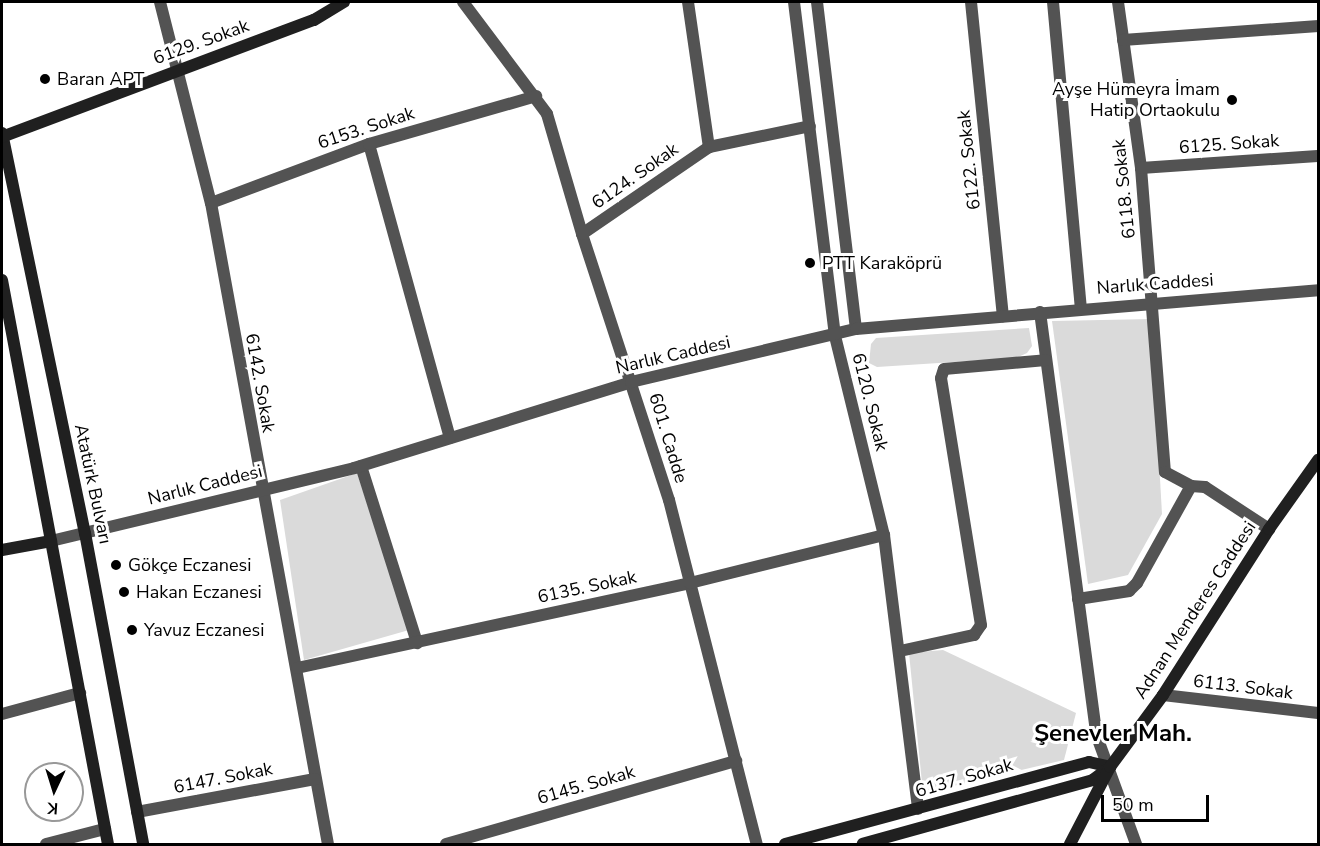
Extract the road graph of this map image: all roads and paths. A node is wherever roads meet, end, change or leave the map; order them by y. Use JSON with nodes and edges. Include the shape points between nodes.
{"nodes":[{"id":1,"x":160,"y":2,"type":"edge"},
{"id":2,"x":344,"y":2,"type":"edge"},
{"id":3,"x":463,"y":2,"type":"edge"},
{"id":4,"x":688,"y":2,"type":"edge"},
{"id":5,"x":794,"y":2,"type":"edge"},
{"id":6,"x":817,"y":2,"type":"edge"},
{"id":7,"x":971,"y":2,"type":"edge"},
{"id":8,"x":1053,"y":2,"type":"edge"},
{"id":9,"x":1118,"y":2,"type":"edge"},
{"id":10,"x":1318,"y":26,"type":"edge"},
{"id":11,"x":1123,"y":40,"type":"junction"},
{"id":12,"x":178,"y":69,"type":"junction"},
{"id":13,"x":537,"y":96,"type":"junction"},
{"id":14,"x":810,"y":126,"type":"junction"},
{"id":15,"x":2,"y":136,"type":"edge"},
{"id":16,"x":369,"y":144,"type":"junction"},
{"id":17,"x":709,"y":147,"type":"junction"},
{"id":18,"x":1318,"y":156,"type":"edge"},
{"id":19,"x":1141,"y":168,"type":"junction"},
{"id":20,"x":211,"y":203,"type":"junction"},
{"id":21,"x":582,"y":234,"type":"junction"},
{"id":22,"x":2,"y":280,"type":"edge"},
{"id":23,"x":1318,"y":290,"type":"edge"},
{"id":24,"x":1153,"y":302,"type":"junction"},
{"id":25,"x":1081,"y":307,"type":"junction"},
{"id":26,"x":1040,"y":312,"type":"junction"},
{"id":27,"x":1003,"y":316,"type":"junction"},
{"id":28,"x":856,"y":329,"type":"junction"},
{"id":29,"x":835,"y":336,"type":"junction"},
{"id":30,"x":1046,"y":360,"type":"junction"},
{"id":31,"x":631,"y":382,"type":"junction"},
{"id":32,"x":450,"y":438,"type":"junction"},
{"id":33,"x":1318,"y":460,"type":"edge"},
{"id":34,"x":361,"y":466,"type":"junction"},
{"id":35,"x":1191,"y":486,"type":"junction"},
{"id":36,"x":261,"y":490,"type":"junction"},
{"id":37,"x":1269,"y":529,"type":"junction"},
{"id":38,"x":85,"y":533,"type":"junction"},
{"id":39,"x":884,"y":535,"type":"junction"},
{"id":40,"x":51,"y":541,"type":"junction"},
{"id":41,"x":2,"y":550,"type":"edge"},
{"id":42,"x":690,"y":584,"type":"junction"},
{"id":43,"x":1078,"y":599,"type":"junction"},
{"id":44,"x":417,"y":643,"type":"junction"},
{"id":45,"x":900,"y":651,"type":"junction"},
{"id":46,"x":297,"y":668,"type":"junction"},
{"id":47,"x":80,"y":693,"type":"junction"},
{"id":48,"x":1163,"y":695,"type":"junction"},
{"id":49,"x":1318,"y":713,"type":"edge"},
{"id":50,"x":2,"y":714,"type":"edge"},
{"id":51,"x":736,"y":761,"type":"junction"},
{"id":52,"x":1110,"y":767,"type":"junction"},
{"id":53,"x":315,"y":779,"type":"junction"},
{"id":54,"x":918,"y":809,"type":"junction"},
{"id":55,"x":137,"y":812,"type":"junction"},
{"id":56,"x":105,"y":829,"type":"junction"},
{"id":57,"x":46,"y":844,"type":"edge"},
{"id":58,"x":108,"y":844,"type":"edge"},
{"id":59,"x":143,"y":844,"type":"edge"},
{"id":60,"x":328,"y":844,"type":"edge"},
{"id":61,"x":446,"y":844,"type":"edge"},
{"id":62,"x":757,"y":844,"type":"edge"},
{"id":63,"x":785,"y":844,"type":"edge"},
{"id":64,"x":864,"y":844,"type":"edge"},
{"id":65,"x":1070,"y":844,"type":"edge"},
{"id":66,"x":1136,"y":844,"type":"edge"}],
"edges":[{"from":1,"to":12,"type":"street","name":"6142. Sokak"},
{"from":2,"to":12,"type":"street","name":"6129. Sokak","via":[[314,20]]},
{"from":3,"to":13,"type":"street","name":"601. Cadde"},
{"from":4,"to":17,"type":"street"},
{"from":5,"to":14,"type":"street","name":"6120. Sokak"},
{"from":6,"to":28,"type":"street"},
{"from":7,"to":27,"type":"street","name":"6122. Sokak"},
{"from":8,"to":25,"type":"street"},
{"from":9,"to":11,"type":"street","name":"6118. Sokak"},
{"from":10,"to":11,"type":"street"},
{"from":11,"to":19,"type":"street","name":"6118. Sokak"},
{"from":12,"to":15,"type":"street","name":"6129. Sokak"},
{"from":12,"to":20,"type":"street","name":"6142. Sokak"},
{"from":13,"to":16,"type":"street","name":"6153. Sokak"},
{"from":13,"to":21,"type":"street","name":"601. Cadde","via":[[547,114]]},
{"from":14,"to":17,"type":"street","name":"6124. Sokak"},
{"from":14,"to":29,"type":"street","name":"6120. Sokak"},
{"from":15,"to":38,"type":"street","name":"Atatürk Bulvarı"},
{"from":16,"to":20,"type":"street","name":"6153. Sokak"},
{"from":16,"to":32,"type":"street"},
{"from":17,"to":21,"type":"street","name":"6124. Sokak"},
{"from":18,"to":19,"type":"street","name":"6125. Sokak"},
{"from":19,"to":24,"type":"street","name":"6118. Sokak"},
{"from":20,"to":36,"type":"street","name":"6142. Sokak"},
{"from":21,"to":31,"type":"street","name":"601. Cadde"},
{"from":22,"to":40,"type":"street"},
{"from":23,"to":24,"type":"street","name":"Narlık Caddesi"},
{"from":24,"to":25,"type":"street","name":"Narlık Caddesi"},
{"from":24,"to":35,"type":"street","name":"6118. Sokak","via":[[1165,471]]},
{"from":25,"to":26,"type":"street","name":"Narlık Caddesi"},
{"from":26,"to":27,"type":"street","name":"Narlık Caddesi"},
{"from":26,"to":30,"type":"street"},
{"from":27,"to":28,"type":"street","name":"Narlık Caddesi"},
{"from":28,"to":29,"type":"street","name":"Narlık Caddesi"},
{"from":29,"to":31,"type":"street","name":"Narlık Caddesi"},
{"from":29,"to":39,"type":"street","name":"6120. Sokak"},
{"from":30,"to":43,"type":"street"},
{"from":30,"to":45,"type":"street","via":[[944,369],[941,378],[981,625],[974,635]]},
{"from":31,"to":32,"type":"street","name":"Narlık Caddesi"},
{"from":31,"to":42,"type":"street","name":"601. Cadde"},
{"from":32,"to":34,"type":"street","name":"Narlık Caddesi"},
{"from":33,"to":37,"type":"street","name":"Adnan Menderes Caddesi"},
{"from":34,"to":36,"type":"street","name":"Narlık Caddesi"},
{"from":34,"to":44,"type":"street"},
{"from":35,"to":37,"type":"street","via":[[1205,487]]},
{"from":35,"to":43,"type":"street","via":[[1137,583],[1129,591]]},
{"from":36,"to":38,"type":"street","name":"Narlık Caddesi"},
{"from":36,"to":46,"type":"street","name":"6142. Sokak"},
{"from":37,"to":48,"type":"street","name":"Adnan Menderes Caddesi"},
{"from":38,"to":40,"type":"street","name":"Narlık Caddesi"},
{"from":38,"to":55,"type":"street","name":"Atatürk Bulvarı"},
{"from":39,"to":42,"type":"street","name":"6135. Sokak"},
{"from":39,"to":45,"type":"street","name":"6120. Sokak"},
{"from":40,"to":41,"type":"street"},
{"from":40,"to":47,"type":"street"},
{"from":42,"to":44,"type":"street","name":"6135. Sokak"},
{"from":42,"to":51,"type":"street","name":"601. Cadde"},
{"from":43,"to":52,"type":"street","via":[[1096,734]]},
{"from":44,"to":46,"type":"street","name":"6135. Sokak"},
{"from":45,"to":54,"type":"street","name":"6120. Sokak"},
{"from":46,"to":53,"type":"street","name":"6142. Sokak"},
{"from":47,"to":50,"type":"street"},
{"from":47,"to":56,"type":"street"},
{"from":48,"to":49,"type":"street","name":"6113. Sokak"},
{"from":48,"to":52,"type":"street","name":"Adnan Menderes Caddesi"},
{"from":51,"to":61,"type":"street","name":"6145. Sokak"},
{"from":51,"to":62,"type":"street","name":"601. Cadde"},
{"from":52,"to":54,"type":"street","name":"6137. Sokak","via":[[1089,762]]},
{"from":52,"to":64,"type":"street","name":"6137. Sokak","via":[[1093,780]]},
{"from":52,"to":65,"type":"street","name":"Adnan Menderes Caddesi"},
{"from":52,"to":66,"type":"street"},
{"from":53,"to":55,"type":"street","name":"6147. Sokak"},
{"from":53,"to":60,"type":"street","name":"6142. Sokak"},
{"from":54,"to":63,"type":"street","name":"6137. Sokak"},
{"from":55,"to":59,"type":"street","name":"Atatürk Bulvarı"},
{"from":56,"to":57,"type":"street"},
{"from":56,"to":58,"type":"street"}]}
